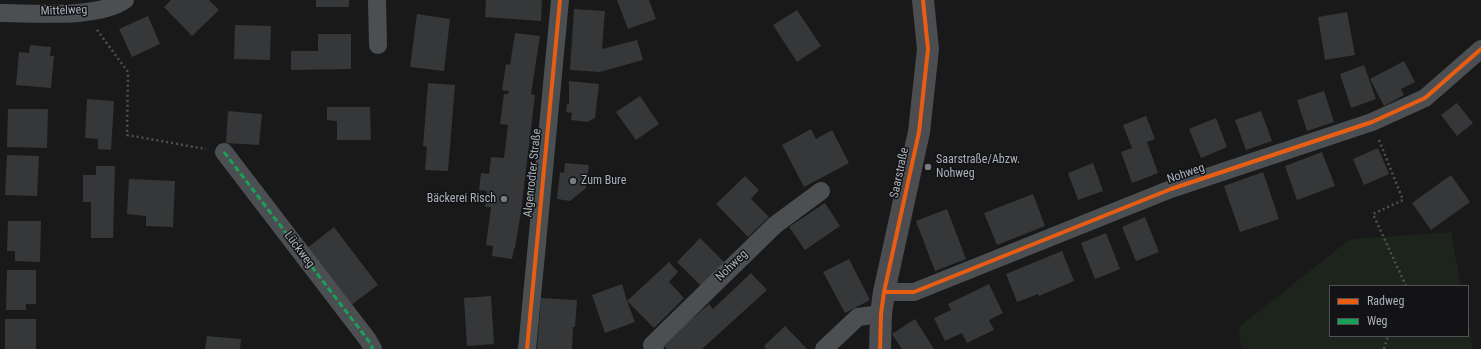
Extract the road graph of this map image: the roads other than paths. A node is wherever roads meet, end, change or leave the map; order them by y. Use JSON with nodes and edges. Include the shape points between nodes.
{"nodes":[{"id":1,"x":125,"y":0,"type":"edge"},
{"id":2,"x":377,"y":0,"type":"edge"},
{"id":3,"x":560,"y":0,"type":"edge"},
{"id":4,"x":923,"y":0,"type":"edge"},
{"id":5,"x":0,"y":13,"type":"edge"},
{"id":6,"x":378,"y":45,"type":"dead end"},
{"id":7,"x":1481,"y":49,"type":"edge"},
{"id":8,"x":224,"y":152,"type":"road end"},
{"id":9,"x":821,"y":191,"type":"dead end"},
{"id":10,"x":884,"y":292,"type":"junction"},
{"id":11,"x":881,"y":314,"type":"junction"},
{"id":12,"x":373,"y":349,"type":"edge"},
{"id":13,"x":527,"y":349,"type":"edge"},
{"id":14,"x":655,"y":349,"type":"edge"},
{"id":15,"x":824,"y":349,"type":"edge"},
{"id":16,"x":880,"y":349,"type":"edge"}],
"edges":[{"from":1,"to":5,"type":"street","name":"Mittelweg","via":[[117,6],[84,12]]},
{"from":2,"to":6,"type":"street"},
{"from":3,"to":13,"type":"street","name":"Algenrodter Straße"},
{"from":4,"to":10,"type":"street","name":"Saarstraße","via":[[928,49],[919,132]]},
{"from":7,"to":10,"type":"street","name":"Nohweg","via":[[1424,98],[1372,122],[1171,189],[914,292]]},
{"from":8,"to":12,"type":"street","name":"Lückweg"},
{"from":9,"to":14,"type":"street","name":"Nohweg","via":[[775,225],[652,345]]},
{"from":10,"to":11,"type":"street","name":"Saarstraße"},
{"from":11,"to":15,"type":"street","via":[[858,316]]},
{"from":11,"to":16,"type":"street","name":"Saarstraße"}]}
